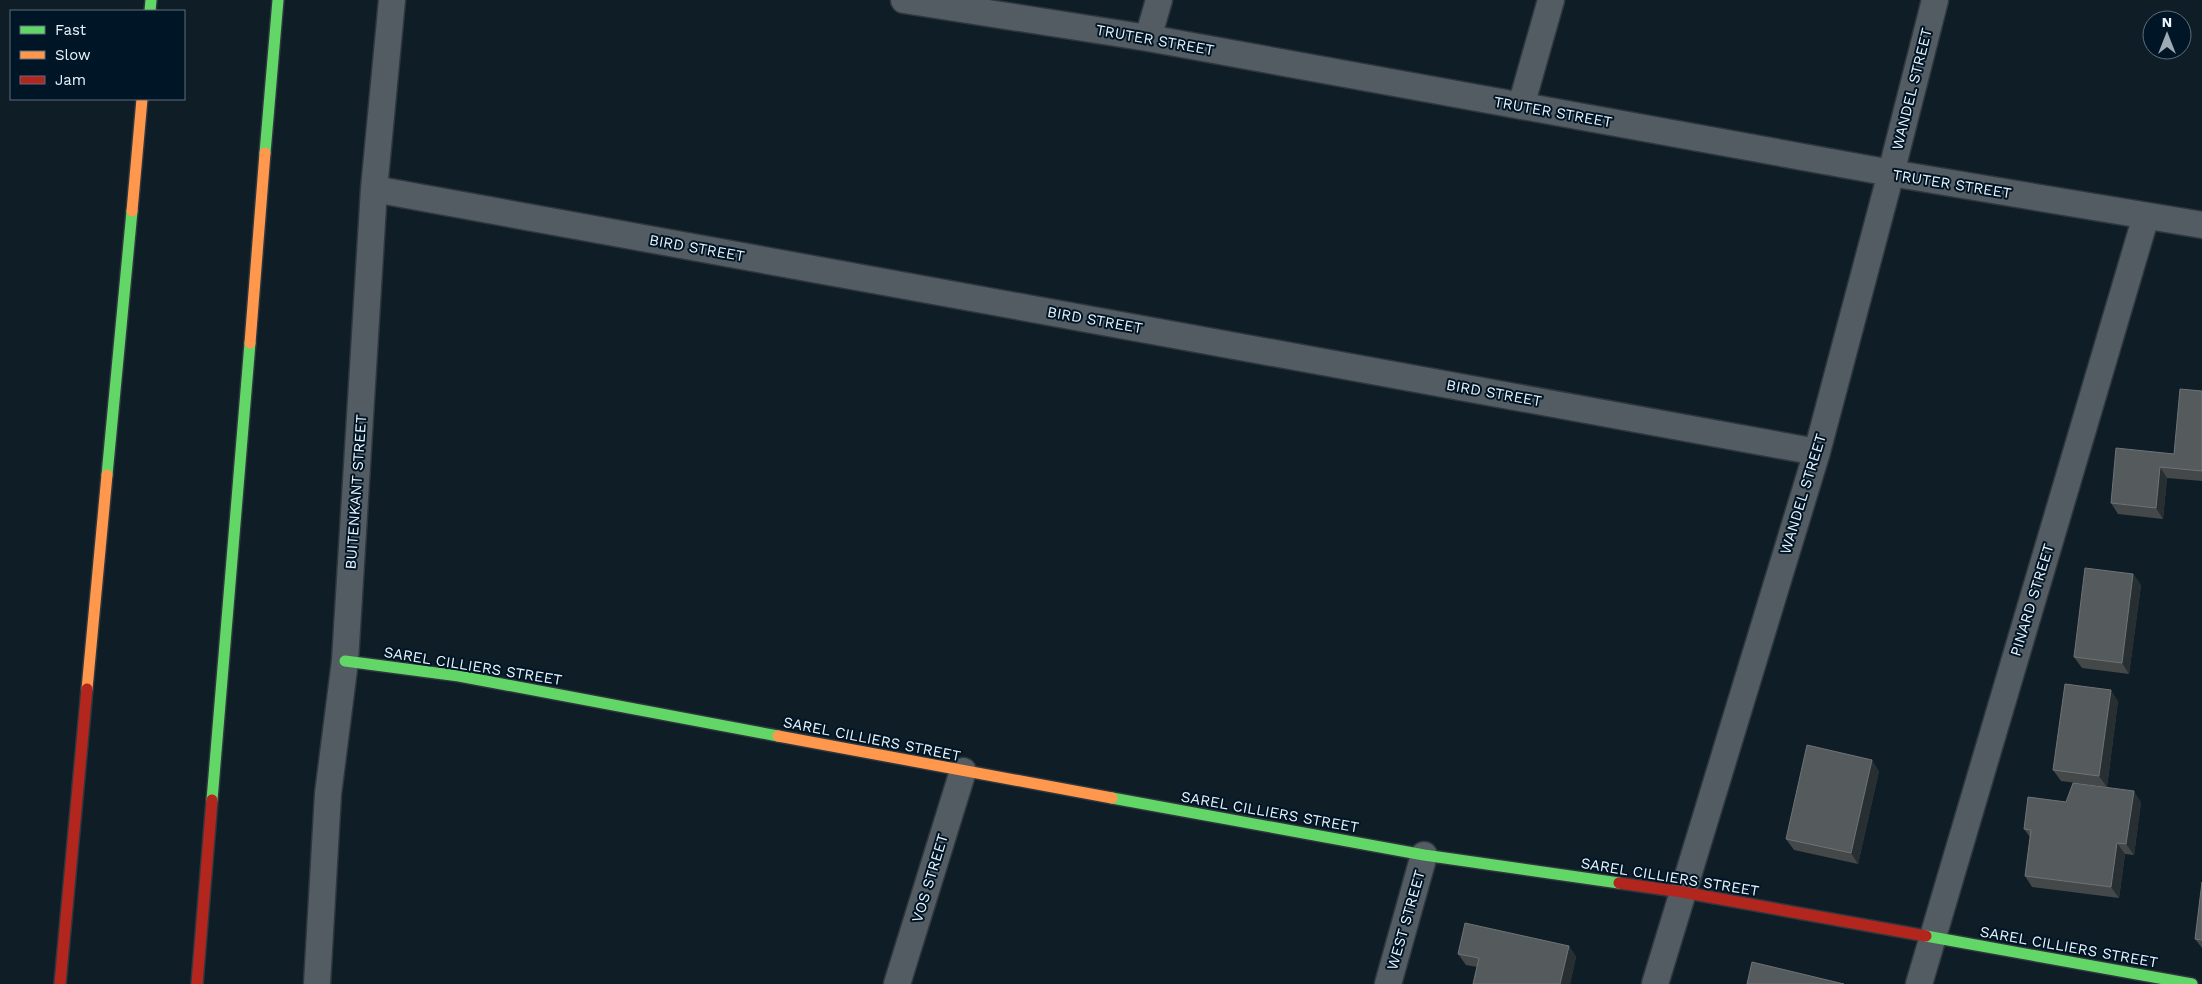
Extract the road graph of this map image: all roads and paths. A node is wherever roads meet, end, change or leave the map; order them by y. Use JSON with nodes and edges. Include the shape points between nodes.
{"nodes":[{"id":1,"x":278,"y":0,"type":"edge"},
{"id":2,"x":392,"y":0,"type":"edge"},
{"id":3,"x":904,"y":0,"type":"edge"},
{"id":4,"x":1159,"y":0,"type":"edge"},
{"id":5,"x":1551,"y":0,"type":"edge"},
{"id":6,"x":1935,"y":0,"type":"edge"},
{"id":7,"x":1148,"y":38,"type":"junction"},
{"id":8,"x":142,"y":100,"type":"edge"},
{"id":9,"x":1521,"y":106,"type":"junction"},
{"id":10,"x":1891,"y":174,"type":"junction"},
{"id":11,"x":374,"y":189,"type":"junction"},
{"id":12,"x":2146,"y":216,"type":"junction"},
{"id":13,"x":2202,"y":226,"type":"edge"},
{"id":14,"x":1816,"y":452,"type":"junction"},
{"id":15,"x":345,"y":661,"type":"junction"},
{"id":16,"x":963,"y":771,"type":"junction"},
{"id":17,"x":1424,"y":855,"type":"junction"},
{"id":18,"x":1682,"y":892,"type":"junction"},
{"id":19,"x":1932,"y":937,"type":"junction"},
{"id":20,"x":60,"y":984,"type":"edge"},
{"id":21,"x":197,"y":984,"type":"edge"},
{"id":22,"x":317,"y":984,"type":"edge"},
{"id":23,"x":898,"y":984,"type":"edge"},
{"id":24,"x":1388,"y":984,"type":"edge"},
{"id":25,"x":1655,"y":984,"type":"edge"},
{"id":26,"x":1919,"y":984,"type":"edge"},
{"id":27,"x":2192,"y":984,"type":"edge"}],
"edges":[{"from":1,"to":21,"type":"main road"},
{"from":2,"to":11,"type":"street","name":"BUITENKANT STREET"},
{"from":3,"to":7,"type":"street","name":"TRUTER STREET"},
{"from":4,"to":7,"type":"street"},
{"from":5,"to":9,"type":"street"},
{"from":6,"to":10,"type":"street","name":"WANDEL STREET"},
{"from":7,"to":9,"type":"street","name":"TRUTER STREET"},
{"from":8,"to":20,"type":"main road"},
{"from":9,"to":10,"type":"street","name":"TRUTER STREET"},
{"from":10,"to":12,"type":"street","name":"TRUTER STREET"},
{"from":10,"to":14,"type":"street","name":"WANDEL STREET"},
{"from":11,"to":14,"type":"street","name":"BIRD STREET"},
{"from":11,"to":15,"type":"street","name":"BUITENKANT STREET"},
{"from":12,"to":13,"type":"street","name":"TRUTER STREET"},
{"from":12,"to":19,"type":"street","name":"PINARD STREET"},
{"from":14,"to":18,"type":"street","name":"WANDEL STREET"},
{"from":15,"to":16,"type":"main road","name":"SAREL CILLIERS STREET","via":[[459,676]]},
{"from":15,"to":22,"type":"street","name":"BUITENKANT STREET","via":[[328,794]]},
{"from":16,"to":17,"type":"main road","name":"SAREL CILLIERS STREET"},
{"from":16,"to":23,"type":"street","name":"VOS STREET"},
{"from":17,"to":18,"type":"main road","name":"SAREL CILLIERS STREET"},
{"from":17,"to":24,"type":"street","name":"WEST STREET"},
{"from":18,"to":19,"type":"main road","name":"SAREL CILLIERS STREET"},
{"from":18,"to":25,"type":"street","name":"WANDEL STREET"},
{"from":19,"to":26,"type":"street","name":"PINARD STREET"},
{"from":19,"to":27,"type":"main road","name":"SAREL CILLIERS STREET"}]}
